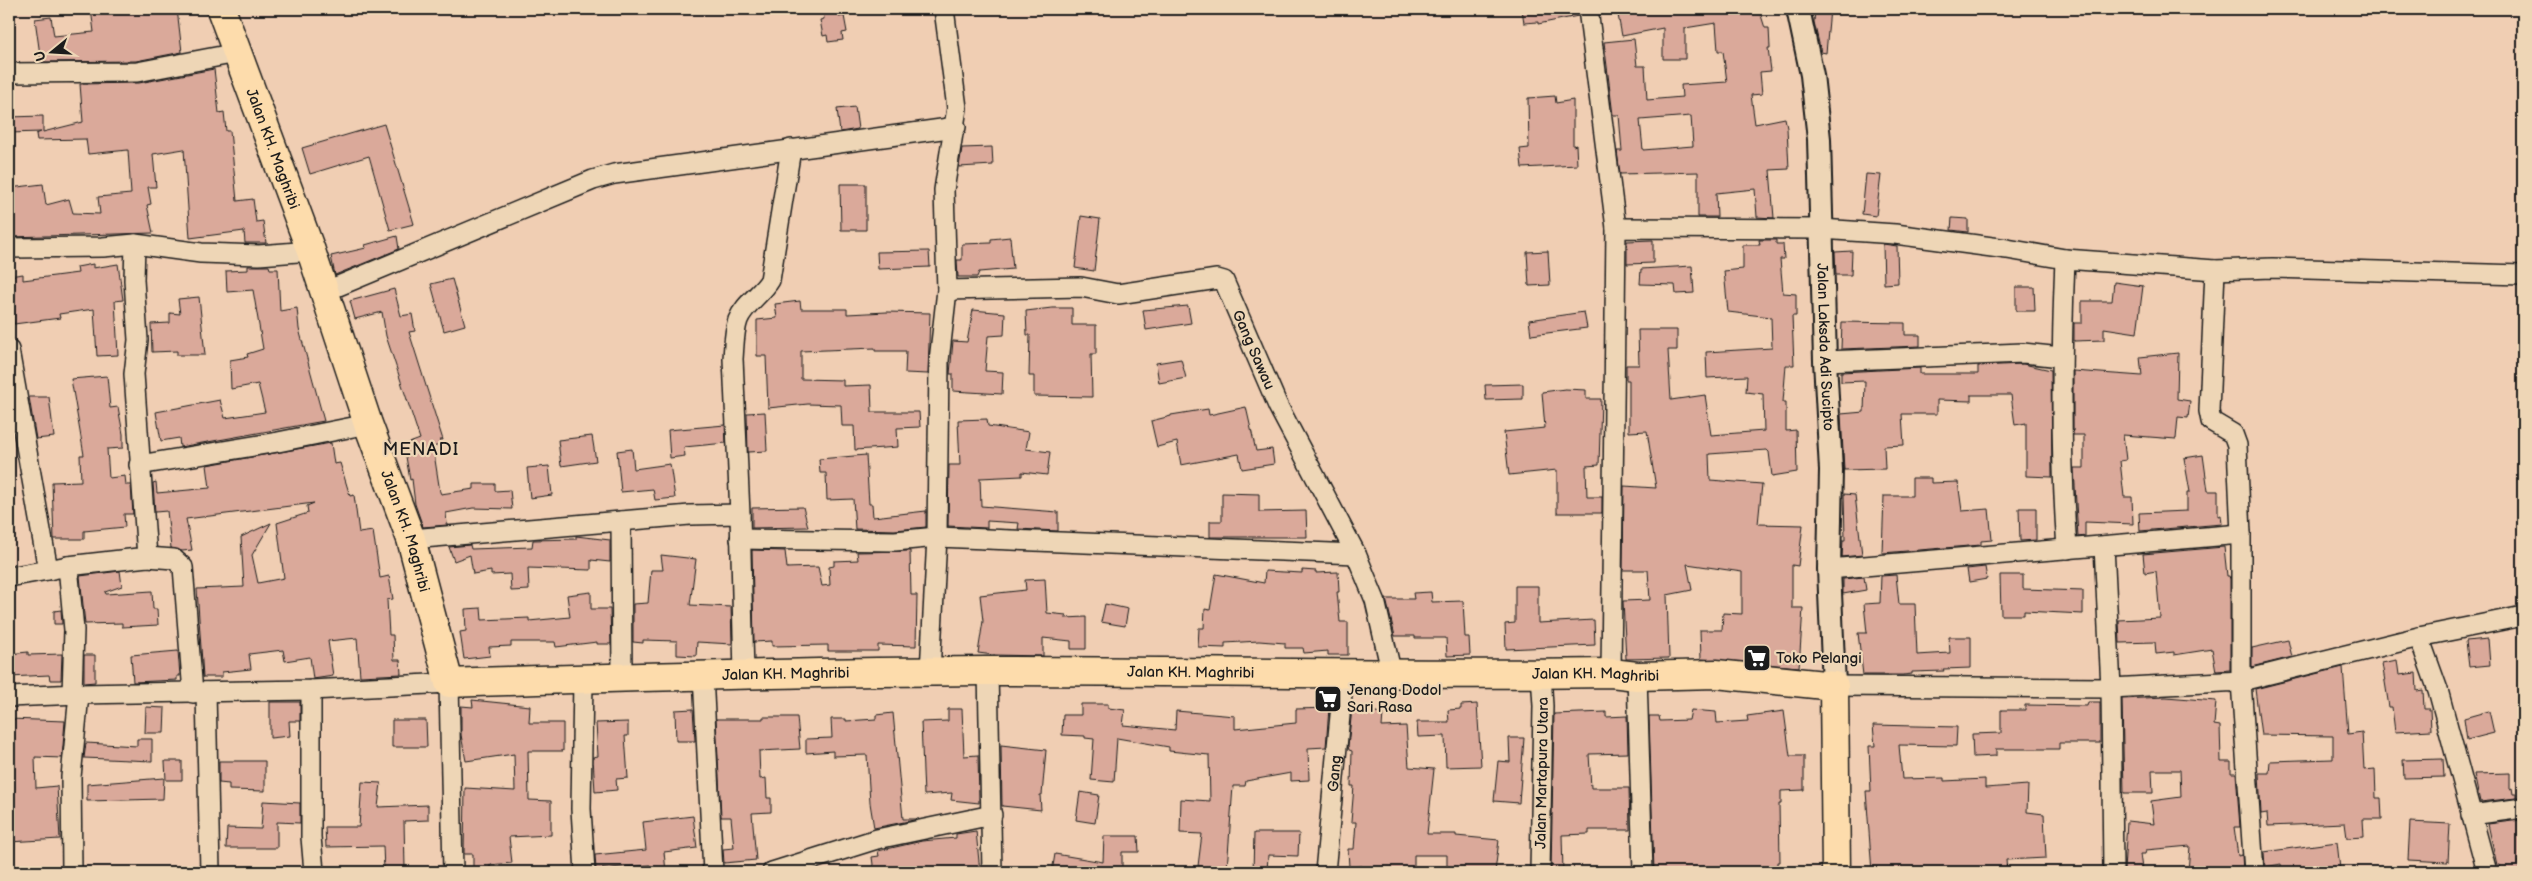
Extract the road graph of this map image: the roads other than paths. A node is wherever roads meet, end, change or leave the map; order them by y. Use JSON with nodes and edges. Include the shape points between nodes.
{"nodes":[{"id":1,"x":221,"y":9,"type":"edge"},
{"id":2,"x":944,"y":9,"type":"edge"},
{"id":3,"x":1588,"y":9,"type":"edge"},
{"id":4,"x":1798,"y":9,"type":"edge"},
{"id":5,"x":237,"y":53,"type":"junction"},
{"id":6,"x":9,"y":73,"type":"edge"},
{"id":7,"x":956,"y":127,"type":"junction"},
{"id":8,"x":791,"y":149,"type":"junction"},
{"id":9,"x":1616,"y":228,"type":"junction"},
{"id":10,"x":1821,"y":229,"type":"junction"},
{"id":11,"x":135,"y":244,"type":"junction"},
{"id":12,"x":9,"y":248,"type":"edge"},
{"id":13,"x":311,"y":251,"type":"junction"},
{"id":14,"x":2065,"y":259,"type":"junction"},
{"id":15,"x":2215,"y":270,"type":"junction"},
{"id":16,"x":2523,"y":275,"type":"edge"},
{"id":17,"x":947,"y":290,"type":"junction"},
{"id":18,"x":324,"y":292,"type":"junction"},
{"id":19,"x":9,"y":350,"type":"edge"},
{"id":20,"x":2061,"y":357,"type":"junction"},
{"id":21,"x":1825,"y":361,"type":"junction"},
{"id":22,"x":368,"y":424,"type":"junction"},
{"id":23,"x":139,"y":465,"type":"junction"},
{"id":24,"x":740,"y":514,"type":"junction"},
{"id":25,"x":621,"y":521,"type":"junction"},
{"id":26,"x":2241,"y":534,"type":"junction"},
{"id":27,"x":937,"y":537,"type":"junction"},
{"id":28,"x":411,"y":539,"type":"junction"},
{"id":29,"x":740,"y":539,"type":"junction"},
{"id":30,"x":2104,"y":546,"type":"junction"},
{"id":31,"x":2067,"y":549,"type":"junction"},
{"id":32,"x":1356,"y":554,"type":"junction"},
{"id":33,"x":147,"y":557,"type":"junction"},
{"id":34,"x":68,"y":566,"type":"junction"},
{"id":35,"x":1829,"y":569,"type":"junction"},
{"id":36,"x":48,"y":570,"type":"junction"},
{"id":37,"x":9,"y":577,"type":"edge"},
{"id":38,"x":2523,"y":616,"type":"edge"},
{"id":39,"x":2419,"y":637,"type":"junction"},
{"id":40,"x":988,"y":671,"type":"junction"},
{"id":41,"x":930,"y":672,"type":"junction"},
{"id":42,"x":1611,"y":673,"type":"junction"},
{"id":43,"x":1344,"y":674,"type":"junction"},
{"id":44,"x":1541,"y":674,"type":"junction"},
{"id":45,"x":703,"y":675,"type":"junction"},
{"id":46,"x":744,"y":675,"type":"junction"},
{"id":47,"x":1392,"y":675,"type":"junction"},
{"id":48,"x":1637,"y":676,"type":"junction"},
{"id":49,"x":622,"y":678,"type":"junction"},
{"id":50,"x":583,"y":679,"type":"junction"},
{"id":51,"x":2241,"y":681,"type":"junction"},
{"id":52,"x":449,"y":683,"type":"junction"},
{"id":53,"x":1834,"y":686,"type":"junction"},
{"id":54,"x":2111,"y":688,"type":"junction"},
{"id":55,"x":310,"y":690,"type":"junction"},
{"id":56,"x":200,"y":692,"type":"junction"},
{"id":57,"x":75,"y":694,"type":"junction"},
{"id":58,"x":9,"y":697,"type":"edge"},
{"id":59,"x":2523,"y":808,"type":"edge"},
{"id":60,"x":992,"y":815,"type":"junction"},
{"id":61,"x":2472,"y":815,"type":"junction"},
{"id":62,"x":72,"y":872,"type":"edge"},
{"id":63,"x":210,"y":872,"type":"edge"},
{"id":64,"x":314,"y":872,"type":"edge"},
{"id":65,"x":453,"y":872,"type":"edge"},
{"id":66,"x":585,"y":872,"type":"edge"},
{"id":67,"x":713,"y":872,"type":"edge"},
{"id":68,"x":773,"y":872,"type":"edge"},
{"id":69,"x":992,"y":872,"type":"edge"},
{"id":70,"x":1325,"y":872,"type":"edge"},
{"id":71,"x":1540,"y":872,"type":"edge"},
{"id":72,"x":1643,"y":872,"type":"edge"},
{"id":73,"x":1836,"y":872,"type":"edge"},
{"id":74,"x":2112,"y":872,"type":"edge"},
{"id":75,"x":2254,"y":872,"type":"edge"},
{"id":76,"x":2487,"y":872,"type":"edge"}],
"edges":[{"from":1,"to":5,"type":"highway","name":"Jalan KH. Maghribi"},
{"from":2,"to":7,"type":"street","via":[[957,108]]},
{"from":3,"to":9,"type":"street"},
{"from":4,"to":10,"type":"street","name":"Jalan Laksda Adi Sucipto","via":[[1812,75],[1818,130]]},
{"from":5,"to":6,"type":"street","via":[[137,72]]},
{"from":5,"to":13,"type":"highway","name":"Jalan KH. Maghribi"},
{"from":7,"to":8,"type":"street"},
{"from":7,"to":17,"type":"street","via":[[944,190]]},
{"from":8,"to":18,"type":"street","via":[[614,174],[593,180]]},
{"from":8,"to":24,"type":"street","via":[[770,280],[738,320],[734,340],[732,359]]},
{"from":9,"to":10,"type":"street"},
{"from":9,"to":42,"type":"street"},
{"from":10,"to":14,"type":"street","via":[[1895,234]]},
{"from":10,"to":21,"type":"street","name":"Jalan Laksda Adi Sucipto"},
{"from":11,"to":12,"type":"street"},
{"from":11,"to":13,"type":"street","via":[[200,253],[260,255]]},
{"from":11,"to":23,"type":"street","via":[[138,340],[134,374]]},
{"from":13,"to":18,"type":"highway","name":"Jalan KH. Maghribi"},
{"from":14,"to":15,"type":"street"},
{"from":14,"to":20,"type":"street"},
{"from":15,"to":16,"type":"street","via":[[2272,268]]},
{"from":15,"to":26,"type":"street","via":[[2209,411],[2211,421],[2233,434],[2237,445]]},
{"from":17,"to":27,"type":"street","via":[[939,361]]},
{"from":17,"to":32,"type":"street","name":"Gang Sawau","via":[[1081,287],[1118,294],[1222,280],[1278,406]]},
{"from":18,"to":22,"type":"highway","name":"Jalan KH. Maghribi"},
{"from":19,"to":36,"type":"street"},
{"from":20,"to":21,"type":"street","via":[[2023,353]]},
{"from":20,"to":31,"type":"street","via":[[2061,472]]},
{"from":21,"to":35,"type":"street","name":"Jalan Laksda Adi Sucipto","via":[[1831,470]]},
{"from":22,"to":23,"type":"street"},
{"from":22,"to":28,"type":"highway","name":"Jalan KH. Maghribi"},
{"from":23,"to":33,"type":"street"},
{"from":24,"to":25,"type":"street"},
{"from":24,"to":29,"type":"street"},
{"from":25,"to":28,"type":"street"},
{"from":25,"to":49,"type":"street"},
{"from":26,"to":30,"type":"street"},
{"from":26,"to":51,"type":"street"},
{"from":27,"to":29,"type":"street","via":[[895,541]]},
{"from":27,"to":32,"type":"street"},
{"from":27,"to":41,"type":"street"},
{"from":28,"to":52,"type":"highway","name":"Jalan KH. Maghribi"},
{"from":29,"to":46,"type":"street"},
{"from":30,"to":31,"type":"street"},
{"from":30,"to":54,"type":"street"},
{"from":31,"to":35,"type":"street"},
{"from":32,"to":47,"type":"street","name":"Gang Sawau","via":[[1375,600]]},
{"from":33,"to":34,"type":"street"},
{"from":33,"to":56,"type":"street","via":[[174,559],[183,567]]},
{"from":34,"to":36,"type":"street"},
{"from":34,"to":57,"type":"street"},
{"from":35,"to":53,"type":"street","name":"Jalan Laksda Adi Sucipto"},
{"from":36,"to":37,"type":"street"},
{"from":38,"to":39,"type":"street"},
{"from":39,"to":51,"type":"street"},
{"from":39,"to":61,"type":"street","via":[[2438,690]]},
{"from":40,"to":41,"type":"highway","name":"Jalan KH. Maghribi"},
{"from":40,"to":43,"type":"highway","name":"Jalan KH. Maghribi"},
{"from":40,"to":60,"type":"street"},
{"from":41,"to":46,"type":"highway","name":"Jalan KH. Maghribi"},
{"from":42,"to":44,"type":"highway","name":"Jalan KH. Maghribi"},
{"from":42,"to":48,"type":"highway","name":"Jalan KH. Maghribi"},
{"from":43,"to":47,"type":"highway","name":"Jalan KH. Maghribi"},
{"from":43,"to":70,"type":"street","name":"Gang"},
{"from":44,"to":47,"type":"highway","name":"Jalan KH. Maghribi"},
{"from":44,"to":71,"type":"street","name":"Jalan Martapura Utara"},
{"from":45,"to":46,"type":"highway","name":"Jalan KH. Maghribi"},
{"from":45,"to":49,"type":"highway","name":"Jalan KH. Maghribi"},
{"from":45,"to":67,"type":"street"},
{"from":48,"to":53,"type":"highway","name":"Jalan KH. Maghribi","via":[[1716,674]]},
{"from":48,"to":72,"type":"street"},
{"from":49,"to":50,"type":"highway","name":"Jalan KH. Maghribi"},
{"from":50,"to":52,"type":"highway","name":"Jalan KH. Maghribi"},
{"from":50,"to":66,"type":"street"},
{"from":51,"to":54,"type":"street"},
{"from":51,"to":75,"type":"street"},
{"from":52,"to":55,"type":"street"},
{"from":52,"to":65,"type":"street"},
{"from":53,"to":54,"type":"street"},
{"from":53,"to":73,"type":"highway"},
{"from":54,"to":74,"type":"street"},
{"from":55,"to":56,"type":"street"},
{"from":55,"to":64,"type":"street"},
{"from":56,"to":57,"type":"street"},
{"from":56,"to":63,"type":"street"},
{"from":57,"to":58,"type":"street"},
{"from":57,"to":62,"type":"street","via":[[71,777]]},
{"from":59,"to":61,"type":"street"},
{"from":60,"to":68,"type":"street","via":[[877,839]]},
{"from":60,"to":69,"type":"street"},
{"from":61,"to":76,"type":"street"}]}
